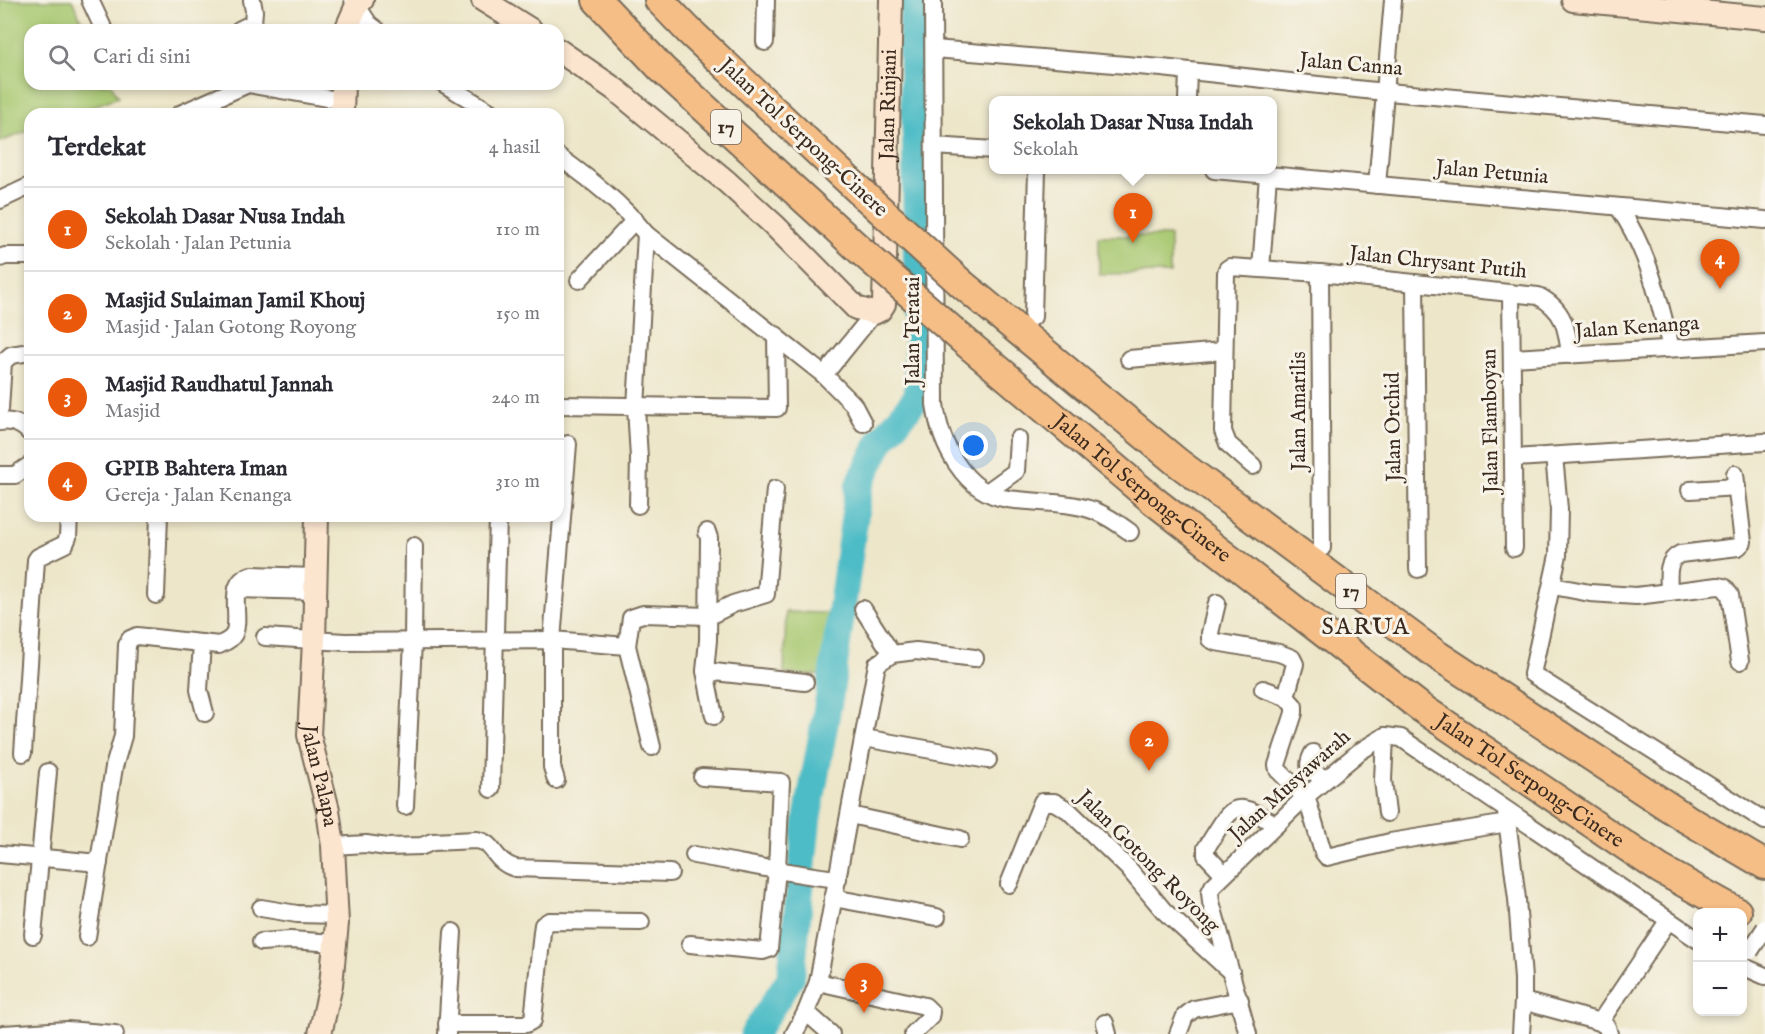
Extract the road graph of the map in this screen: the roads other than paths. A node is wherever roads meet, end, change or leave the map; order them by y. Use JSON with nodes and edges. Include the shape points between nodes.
{"nodes":[{"id":1,"x":90,"y":0,"type":"edge"},
{"id":2,"x":252,"y":0,"type":"edge"},
{"id":3,"x":483,"y":0,"type":"edge"},
{"id":4,"x":597,"y":0,"type":"edge"},
{"id":5,"x":659,"y":0,"type":"edge"},
{"id":6,"x":766,"y":0,"type":"edge"},
{"id":7,"x":891,"y":0,"type":"edge"},
{"id":8,"x":933,"y":0,"type":"edge"},
{"id":9,"x":1393,"y":0,"type":"edge"},
{"id":10,"x":1573,"y":0,"type":"edge"},
{"id":11,"x":357,"y":1,"type":"edge"},
{"id":12,"x":1732,"y":8,"type":"edge"},
{"id":13,"x":1765,"y":18,"type":"edge"},
{"id":14,"x":101,"y":24,"type":"edge"},
{"id":15,"x":251,"y":24,"type":"edge"},
{"id":16,"x":348,"y":24,"type":"edge"},
{"id":17,"x":369,"y":24,"type":"edge"},
{"id":18,"x":521,"y":24,"type":"edge"},
{"id":19,"x":765,"y":42,"type":"dead end"},
{"id":20,"x":933,"y":49,"type":"junction"},
{"id":21,"x":564,"y":54,"type":"edge"},
{"id":22,"x":1188,"y":71,"type":"junction"},
{"id":23,"x":240,"y":90,"type":"edge"},
{"id":24,"x":290,"y":90,"type":"edge"},
{"id":25,"x":451,"y":90,"type":"edge"},
{"id":26,"x":1385,"y":91,"type":"junction"},
{"id":27,"x":1187,"y":96,"type":"edge"},
{"id":28,"x":343,"y":100,"type":"edge"},
{"id":29,"x":218,"y":106,"type":"edge"},
{"id":30,"x":483,"y":108,"type":"edge"},
{"id":31,"x":1765,"y":125,"type":"edge"},
{"id":32,"x":934,"y":146,"type":"junction"},
{"id":33,"x":989,"y":150,"type":"edge"},
{"id":34,"x":564,"y":160,"type":"edge"},
{"id":35,"x":1037,"y":174,"type":"edge"},
{"id":36,"x":1257,"y":174,"type":"edge"},
{"id":37,"x":1268,"y":175,"type":"junction"},
{"id":38,"x":1377,"y":185,"type":"junction"},
{"id":39,"x":24,"y":189,"type":"edge"},
{"id":40,"x":0,"y":200,"type":"edge"},
{"id":41,"x":1619,"y":208,"type":"junction"},
{"id":42,"x":634,"y":220,"type":"junction"},
{"id":43,"x":1765,"y":220,"type":"edge"},
{"id":44,"x":646,"y":234,"type":"junction"},
{"id":45,"x":24,"y":256,"type":"edge"},
{"id":46,"x":0,"y":258,"type":"edge"},
{"id":47,"x":1261,"y":269,"type":"junction"},
{"id":48,"x":1320,"y":273,"type":"junction"},
{"id":49,"x":579,"y":279,"type":"dead end"},
{"id":50,"x":1415,"y":283,"type":"junction"},
{"id":51,"x":1511,"y":294,"type":"junction"},
{"id":52,"x":874,"y":313,"type":"junction"},
{"id":53,"x":1033,"y":317,"type":"dead end"},
{"id":54,"x":776,"y":335,"type":"junction"},
{"id":55,"x":1765,"y":343,"type":"edge"},
{"id":56,"x":1671,"y":348,"type":"junction"},
{"id":57,"x":1223,"y":351,"type":"junction"},
{"id":58,"x":24,"y":353,"type":"edge"},
{"id":59,"x":1570,"y":355,"type":"junction"},
{"id":60,"x":1513,"y":358,"type":"junction"},
{"id":61,"x":1129,"y":359,"type":"dead end"},
{"id":62,"x":824,"y":375,"type":"junction"},
{"id":63,"x":564,"y":405,"type":"edge"},
{"id":64,"x":636,"y":407,"type":"junction"},
{"id":65,"x":0,"y":409,"type":"edge"},
{"id":66,"x":0,"y":422,"type":"edge"},
{"id":67,"x":863,"y":423,"type":"dead end"},
{"id":68,"x":24,"y":428,"type":"edge"},
{"id":69,"x":1018,"y":439,"type":"dead end"},
{"id":70,"x":1765,"y":442,"type":"edge"},
{"id":71,"x":568,"y":444,"type":"dead end"},
{"id":72,"x":1554,"y":456,"type":"junction"},
{"id":73,"x":1515,"y":458,"type":"junction"},
{"id":74,"x":1253,"y":466,"type":"dead end"},
{"id":75,"x":24,"y":469,"type":"edge"},
{"id":76,"x":0,"y":475,"type":"edge"},
{"id":77,"x":775,"y":489,"type":"dead end"},
{"id":78,"x":1690,"y":490,"type":"dead end"},
{"id":79,"x":987,"y":492,"type":"junction"},
{"id":80,"x":564,"y":493,"type":"edge"},
{"id":81,"x":638,"y":505,"type":"dead end"},
{"id":82,"x":69,"y":522,"type":"edge"},
{"id":83,"x":159,"y":522,"type":"edge"},
{"id":84,"x":317,"y":522,"type":"edge"},
{"id":85,"x":498,"y":522,"type":"edge"},
{"id":86,"x":562,"y":522,"type":"edge"},
{"id":87,"x":707,"y":532,"type":"dead end"},
{"id":88,"x":1130,"y":532,"type":"dead end"},
{"id":89,"x":414,"y":546,"type":"dead end"},
{"id":90,"x":1322,"y":548,"type":"dead end"},
{"id":91,"x":1514,"y":548,"type":"dead end"},
{"id":92,"x":1418,"y":569,"type":"dead end"},
{"id":93,"x":315,"y":584,"type":"junction"},
{"id":94,"x":1553,"y":586,"type":"junction"},
{"id":95,"x":1670,"y":592,"type":"junction"},
{"id":96,"x":156,"y":595,"type":"dead end"},
{"id":97,"x":1217,"y":603,"type":"dead end"},
{"id":98,"x":863,"y":609,"type":"dead end"},
{"id":99,"x":709,"y":616,"type":"junction"},
{"id":100,"x":265,"y":637,"type":"dead end"},
{"id":101,"x":552,"y":640,"type":"junction"},
{"id":102,"x":314,"y":641,"type":"junction"},
{"id":103,"x":414,"y":641,"type":"junction"},
{"id":104,"x":496,"y":641,"type":"junction"},
{"id":105,"x":202,"y":644,"type":"junction"},
{"id":106,"x":627,"y":646,"type":"junction"},
{"id":107,"x":892,"y":654,"type":"junction"},
{"id":108,"x":975,"y":658,"type":"dead end"},
{"id":109,"x":1740,"y":661,"type":"dead end"},
{"id":110,"x":705,"y":671,"type":"junction"},
{"id":111,"x":805,"y":682,"type":"dead end"},
{"id":112,"x":1263,"y":689,"type":"dead end"},
{"id":113,"x":1286,"y":697,"type":"junction"},
{"id":114,"x":205,"y":713,"type":"dead end"},
{"id":115,"x":714,"y":716,"type":"dead end"},
{"id":116,"x":1384,"y":736,"type":"junction"},
{"id":117,"x":864,"y":738,"type":"junction"},
{"id":118,"x":652,"y":747,"type":"dead end"},
{"id":119,"x":23,"y":753,"type":"dead end"},
{"id":120,"x":1313,"y":753,"type":"dead end"},
{"id":121,"x":988,"y":760,"type":"dead end"},
{"id":122,"x":48,"y":772,"type":"dead end"},
{"id":123,"x":702,"y":777,"type":"dead end"},
{"id":124,"x":1326,"y":779,"type":"junction"},
{"id":125,"x":556,"y":780,"type":"dead end"},
{"id":126,"x":491,"y":789,"type":"dead end"},
{"id":127,"x":1305,"y":796,"type":"junction"},
{"id":128,"x":405,"y":806,"type":"dead end"},
{"id":129,"x":1388,"y":813,"type":"dead end"},
{"id":130,"x":850,"y":815,"type":"junction"},
{"id":131,"x":1507,"y":817,"type":"junction"},
{"id":132,"x":1765,"y":821,"type":"edge"},
{"id":133,"x":1276,"y":825,"type":"junction"},
{"id":134,"x":960,"y":839,"type":"dead end"},
{"id":135,"x":333,"y":846,"type":"junction"},
{"id":136,"x":0,"y":854,"type":"edge"},
{"id":137,"x":694,"y":855,"type":"dead end"},
{"id":138,"x":39,"y":857,"type":"junction"},
{"id":139,"x":99,"y":863,"type":"junction"},
{"id":140,"x":1765,"y":865,"type":"edge"},
{"id":141,"x":785,"y":872,"type":"junction"},
{"id":142,"x":670,"y":873,"type":"dead end"},
{"id":143,"x":1224,"y":874,"type":"junction"},
{"id":144,"x":838,"y":879,"type":"junction"},
{"id":145,"x":1009,"y":884,"type":"dead end"},
{"id":146,"x":833,"y":898,"type":"junction"},
{"id":147,"x":261,"y":908,"type":"dead end"},
{"id":148,"x":1730,"y":908,"type":"edge"},
{"id":149,"x":337,"y":915,"type":"junction"},
{"id":150,"x":937,"y":918,"type":"dead end"},
{"id":151,"x":1668,"y":921,"type":"junction"},
{"id":152,"x":641,"y":922,"type":"dead end"},
{"id":153,"x":1747,"y":928,"type":"edge"},
{"id":154,"x":453,"y":932,"type":"dead end"},
{"id":155,"x":33,"y":935,"type":"dead end"},
{"id":156,"x":1693,"y":937,"type":"edge"},
{"id":157,"x":87,"y":938,"type":"dead end"},
{"id":158,"x":261,"y":942,"type":"dead end"},
{"id":159,"x":335,"y":943,"type":"junction"},
{"id":160,"x":690,"y":944,"type":"dead end"},
{"id":161,"x":1753,"y":947,"type":"edge"},
{"id":162,"x":1232,"y":973,"type":"junction"},
{"id":163,"x":1765,"y":976,"type":"edge"},
{"id":164,"x":818,"y":982,"type":"junction"},
{"id":165,"x":1240,"y":1000,"type":"junction"},
{"id":166,"x":1522,"y":1001,"type":"junction"},
{"id":167,"x":806,"y":1012,"type":"junction"},
{"id":168,"x":1605,"y":1028,"type":"edge"},
{"id":169,"x":447,"y":1029,"type":"edge"},
{"id":170,"x":3,"y":1034,"type":"edge"},
{"id":171,"x":115,"y":1034,"type":"edge"},
{"id":172,"x":320,"y":1034,"type":"edge"},
{"id":173,"x":794,"y":1034,"type":"edge"},
{"id":174,"x":831,"y":1034,"type":"edge"},
{"id":175,"x":913,"y":1034,"type":"edge"},
{"id":176,"x":1178,"y":1034,"type":"edge"},
{"id":177,"x":1248,"y":1034,"type":"edge"},
{"id":178,"x":1521,"y":1034,"type":"edge"}],
"edges":[{"from":1,"to":14,"type":"street"},
{"from":2,"to":15,"type":"street"},
{"from":3,"to":18,"type":"street"},
{"from":4,"to":148,"type":"highway","name":"Jalan Tol Serpong–Cinere","number":"17","bridge":true,"via":[[662,69],[860,250],[1154,501],[1420,706],[1660,869]]},
{"from":5,"to":140,"type":"highway","name":"Jalan Tol Serpong–Cinere","number":"17","bridge":true,"via":[[962,284],[1177,462],[1437,655],[1687,819]]},
{"from":6,"to":19,"type":"street"},
{"from":7,"to":52,"type":"street","name":"Jalan Rinjani","via":[[884,304]]},
{"from":8,"to":20,"type":"street","name":"Jalan Teratai"},
{"from":9,"to":26,"type":"street"},
{"from":10,"to":12,"type":"street"},
{"from":11,"to":16,"type":"street"},
{"from":11,"to":17,"type":"street"},
{"from":12,"to":13,"type":"street"},
{"from":20,"to":22,"type":"street","name":"Jalan Canna"},
{"from":20,"to":32,"type":"street","name":"Jalan Teratai"},
{"from":21,"to":52,"type":"street","via":[[616,90],[727,182],[856,308]]},
{"from":22,"to":26,"type":"street","name":"Jalan Canna"},
{"from":22,"to":27,"type":"street"},
{"from":23,"to":29,"type":"street"},
{"from":24,"to":28,"type":"street"},
{"from":25,"to":30,"type":"street"},
{"from":26,"to":31,"type":"street","name":"Jalan Canna"},
{"from":26,"to":38,"type":"street"},
{"from":32,"to":33,"type":"street"},
{"from":32,"to":79,"type":"street","name":"Jalan Teratai","via":[[937,417],[956,463]]},
{"from":34,"to":42,"type":"street"},
{"from":35,"to":53,"type":"street"},
{"from":36,"to":37,"type":"street","name":"Jalan Petunia"},
{"from":37,"to":38,"type":"street","name":"Jalan Petunia"},
{"from":37,"to":47,"type":"street"},
{"from":38,"to":41,"type":"street","name":"Jalan Petunia"},
{"from":39,"to":40,"type":"street"},
{"from":41,"to":43,"type":"street","name":"Jalan Petunia"},
{"from":41,"to":56,"type":"street","via":[[1646,255]]},
{"from":42,"to":44,"type":"street"},
{"from":42,"to":49,"type":"street"},
{"from":44,"to":54,"type":"street"},
{"from":44,"to":64,"type":"street"},
{"from":45,"to":46,"type":"street"},
{"from":47,"to":48,"type":"street","name":"Jalan Chrysant Putih"},
{"from":47,"to":57,"type":"street","name":"Jalan Chrysant Putih","via":[[1227,269]]},
{"from":48,"to":50,"type":"street","name":"Jalan Chrysant Putih"},
{"from":48,"to":90,"type":"street","name":"Jalan Amarilis"},
{"from":50,"to":51,"type":"street","name":"Jalan Chrysant Putih"},
{"from":50,"to":92,"type":"street","name":"Jalan Orchid"},
{"from":51,"to":59,"type":"street","name":"Jalan Chrysant Putih","via":[[1538,296],[1559,310],[1568,333]]},
{"from":51,"to":60,"type":"street","name":"Jalan Flamboyan"},
{"from":52,"to":62,"type":"street"},
{"from":54,"to":62,"type":"street"},
{"from":54,"to":64,"type":"street","via":[[777,408]]},
{"from":55,"to":56,"type":"street","name":"Jalan Kenanga"},
{"from":56,"to":59,"type":"street","name":"Jalan Kenanga"},
{"from":57,"to":61,"type":"street"},
{"from":57,"to":74,"type":"street","via":[[1225,438]]},
{"from":58,"to":65,"type":"street","via":[[11,355],[3,362]]},
{"from":59,"to":60,"type":"street","name":"Jalan Kenanga"},
{"from":60,"to":73,"type":"street","name":"Jalan Flamboyan"},
{"from":62,"to":67,"type":"street","via":[[853,404]]},
{"from":63,"to":64,"type":"street"},
{"from":64,"to":81,"type":"street"},
{"from":66,"to":68,"type":"street","via":[[14,422]]},
{"from":69,"to":79,"type":"street","via":[[1016,471]]},
{"from":70,"to":72,"type":"street"},
{"from":71,"to":80,"type":"street"},
{"from":72,"to":73,"type":"street"},
{"from":72,"to":94,"type":"street","via":[[1559,530]]},
{"from":73,"to":91,"type":"street","name":"Jalan Flamboyan"},
{"from":75,"to":76,"type":"street","via":[[15,475]]},
{"from":77,"to":99,"type":"street","via":[[767,593],[721,608]]},
{"from":78,"to":95,"type":"street","via":[[1736,480],[1743,542],[1738,547],[1674,556],[1669,567]]},
{"from":79,"to":88,"type":"street","name":"Jalan Teratai","via":[[1006,499],[1083,507]]},
{"from":82,"to":119,"type":"street","via":[[65,544],[36,560]]},
{"from":83,"to":96,"type":"street"},
{"from":84,"to":93,"type":"street","name":"Jalan Palapa"},
{"from":85,"to":104,"type":"street"},
{"from":86,"to":101,"type":"street"},
{"from":87,"to":99,"type":"street"},
{"from":89,"to":103,"type":"street"},
{"from":93,"to":102,"type":"street","name":"Jalan Palapa"},
{"from":93,"to":105,"type":"street","via":[[237,589],[234,634],[219,645]]},
{"from":94,"to":95,"type":"street","via":[[1636,596]]},
{"from":94,"to":132,"type":"street","via":[[1532,674]]},
{"from":95,"to":109,"type":"street","via":[[1718,586],[1727,589]]},
{"from":97,"to":113,"type":"street","via":[[1210,639],[1292,657],[1295,664]]},
{"from":98,"to":107,"type":"street"},
{"from":99,"to":106,"type":"street","via":[[635,615],[631,618]]},
{"from":99,"to":110,"type":"street"},
{"from":100,"to":102,"type":"street"},
{"from":101,"to":104,"type":"street"},
{"from":101,"to":106,"type":"street"},
{"from":101,"to":125,"type":"street","via":[[552,767]]},
{"from":102,"to":103,"type":"street"},
{"from":102,"to":135,"type":"street","name":"Jalan Palapa","via":[[309,735],[323,784]]},
{"from":103,"to":104,"type":"street"},
{"from":103,"to":128,"type":"street"},
{"from":104,"to":126,"type":"street"},
{"from":105,"to":114,"type":"street","via":[[199,690]]},
{"from":105,"to":139,"type":"street","via":[[137,636],[127,645],[123,736],[114,767]]},
{"from":106,"to":118,"type":"street"},
{"from":107,"to":108,"type":"street","via":[[916,651]]},
{"from":107,"to":117,"type":"street","via":[[878,664]]},
{"from":110,"to":111,"type":"street"},
{"from":110,"to":115,"type":"street"},
{"from":112,"to":113,"type":"street"},
{"from":113,"to":127,"type":"street","via":[[1294,706],[1294,713],[1277,765]]},
{"from":116,"to":124,"type":"street","name":"Jalan Musyawarah"},
{"from":116,"to":129,"type":"street","via":[[1383,780]]},
{"from":116,"to":131,"type":"street","name":"Jalan Musyawarah","via":[[1401,738]]},
{"from":117,"to":121,"type":"street"},
{"from":117,"to":130,"type":"street"},
{"from":120,"to":124,"type":"street","via":[[1309,768]]},
{"from":122,"to":138,"type":"street"},
{"from":123,"to":141,"type":"street","via":[[782,782]]},
{"from":124,"to":127,"type":"street","name":"Jalan Musyawarah"},
{"from":127,"to":131,"type":"street","via":[[1327,857]]},
{"from":127,"to":133,"type":"street","name":"Jalan Musyawarah"},
{"from":130,"to":134,"type":"street"},
{"from":130,"to":144,"type":"street"},
{"from":131,"to":151,"type":"street","name":"Jalan Musyawarah"},
{"from":131,"to":166,"type":"street","via":[[1521,946]]},
{"from":133,"to":143,"type":"street","name":"Jalan Musyawarah"},
{"from":133,"to":143,"type":"street","via":[[1247,809],[1230,811],[1206,848],[1206,855]]},
{"from":135,"to":142,"type":"street","via":[[483,841],[504,865],[515,868]]},
{"from":135,"to":149,"type":"street","name":"Jalan Palapa"},
{"from":136,"to":138,"type":"street"},
{"from":137,"to":141,"type":"street"},
{"from":138,"to":139,"type":"street"},
{"from":138,"to":155,"type":"street"},
{"from":139,"to":157,"type":"street"},
{"from":141,"to":144,"type":"street"},
{"from":141,"to":160,"type":"street","via":[[769,949]]},
{"from":143,"to":162,"type":"street","name":"Jalan Musyawarah","via":[[1210,892]]},
{"from":144,"to":146,"type":"street"},
{"from":145,"to":162,"type":"street","name":"Jalan Gotong Royong","via":[[1042,802],[1054,802],[1068,810],[1128,868],[1164,911]]},
{"from":146,"to":150,"type":"street"},
{"from":146,"to":164,"type":"street"},
{"from":147,"to":149,"type":"street"},
{"from":149,"to":159,"type":"street","name":"Jalan Palapa"},
{"from":151,"to":156,"type":"street","name":"Jalan Musyawarah"},
{"from":151,"to":168,"type":"street"},
{"from":152,"to":169,"type":"street","via":[[549,921],[543,925],[533,1020],[526,1024]]},
{"from":153,"to":161,"type":"highway"},
{"from":154,"to":169,"type":"street"},
{"from":158,"to":159,"type":"street"},
{"from":159,"to":172,"type":"street","name":"Jalan Palapa"},
{"from":161,"to":163,"type":"street"},
{"from":162,"to":165,"type":"street","name":"Jalan Musyawarah"},
{"from":164,"to":167,"type":"street"},
{"from":164,"to":175,"type":"street","via":[[925,1006],[930,1017]]},
{"from":165,"to":176,"type":"street","via":[[1194,1009],[1185,1016]]},
{"from":165,"to":177,"type":"street","name":"Jalan Musyawarah"},
{"from":166,"to":168,"type":"street"},
{"from":166,"to":178,"type":"street"},
{"from":167,"to":173,"type":"street"},
{"from":167,"to":174,"type":"street"},
{"from":170,"to":171,"type":"street","via":[[67,1030]]}]}
